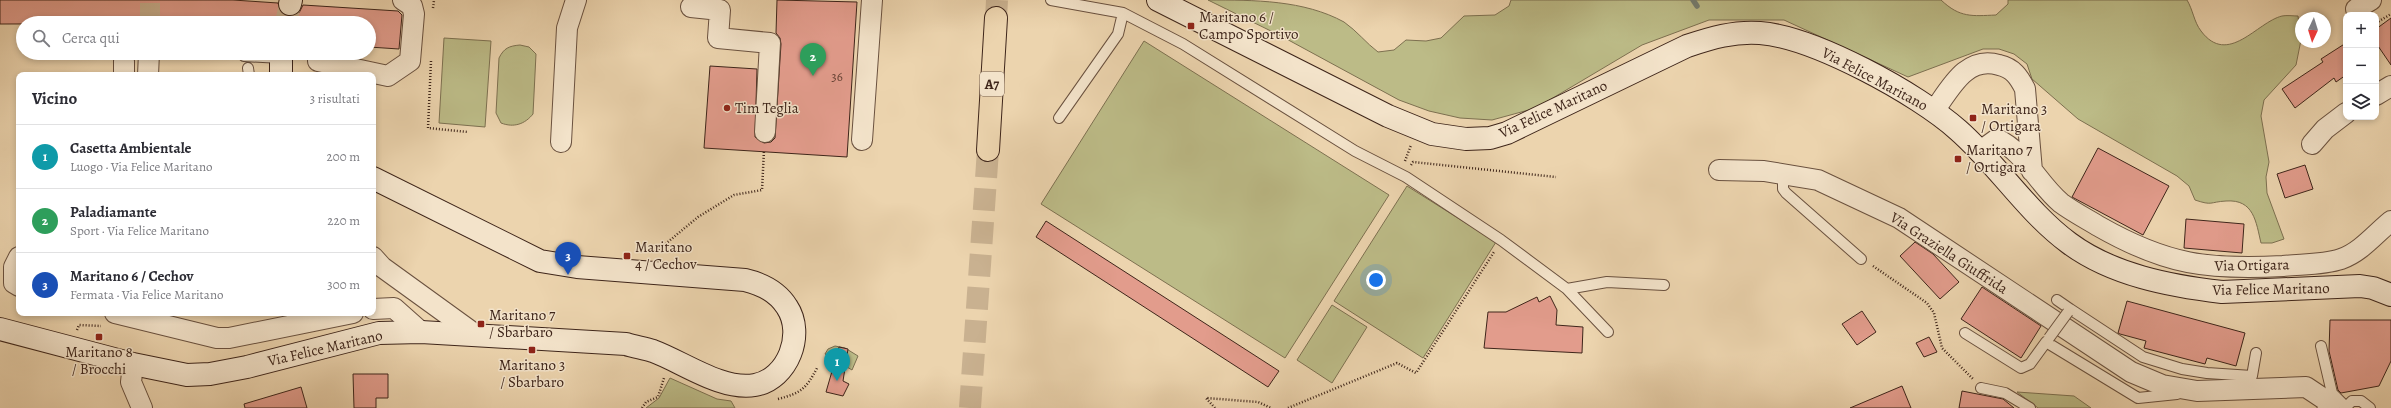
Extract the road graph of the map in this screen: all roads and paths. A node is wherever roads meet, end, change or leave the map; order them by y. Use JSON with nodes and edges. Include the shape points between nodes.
{"nodes":[{"id":1,"x":403,"y":0,"type":"edge"},
{"id":2,"x":434,"y":0,"type":"edge"},
{"id":3,"x":576,"y":0,"type":"edge"},
{"id":4,"x":872,"y":0,"type":"edge"},
{"id":5,"x":1051,"y":0,"type":"edge"},
{"id":6,"x":1158,"y":0,"type":"edge"},
{"id":7,"x":691,"y":7,"type":"dead end"},
{"id":8,"x":1123,"y":13,"type":"junction"},
{"id":9,"x":2391,"y":14,"type":"edge"},
{"id":10,"x":433,"y":15,"type":"dead end"},
{"id":11,"x":996,"y":18,"type":"tunnel mouth"},
{"id":12,"x":2379,"y":21,"type":"edge"},
{"id":13,"x":431,"y":53,"type":"dead end"},
{"id":14,"x":148,"y":60,"type":"edge"},
{"id":15,"x":269,"y":60,"type":"edge"},
{"id":16,"x":318,"y":61,"type":"dead end"},
{"id":17,"x":281,"y":62,"type":"edge"},
{"id":18,"x":148,"y":72,"type":"edge"},
{"id":19,"x":369,"y":72,"type":"edge"},
{"id":20,"x":376,"y":73,"type":"edge"},
{"id":21,"x":2391,"y":86,"type":"edge"},
{"id":22,"x":2379,"y":93,"type":"edge"},
{"id":23,"x":1934,"y":111,"type":"junction"},
{"id":24,"x":2343,"y":115,"type":"edge"},
{"id":25,"x":1058,"y":118,"type":"dead end"},
{"id":26,"x":1418,"y":128,"type":"junction"},
{"id":27,"x":468,"y":132,"type":"dead end"},
{"id":28,"x":765,"y":132,"type":"joint"},
{"id":29,"x":862,"y":140,"type":"dead end"},
{"id":30,"x":561,"y":142,"type":"dead end"},
{"id":31,"x":2312,"y":144,"type":"dead end"},
{"id":32,"x":988,"y":150,"type":"tunnel mouth"},
{"id":33,"x":1979,"y":152,"type":"junction"},
{"id":34,"x":1719,"y":170,"type":"dead end"},
{"id":35,"x":2032,"y":170,"type":"junction"},
{"id":36,"x":1783,"y":174,"type":"junction"},
{"id":37,"x":1403,"y":175,"type":"junction"},
{"id":38,"x":1556,"y":177,"type":"dead end"},
{"id":39,"x":376,"y":179,"type":"edge"},
{"id":40,"x":2391,"y":221,"type":"edge"},
{"id":41,"x":1501,"y":240,"type":"junction"},
{"id":42,"x":1861,"y":259,"type":"joint"},
{"id":43,"x":376,"y":261,"type":"edge"},
{"id":44,"x":16,"y":263,"type":"edge"},
{"id":45,"x":633,"y":271,"type":"junction"},
{"id":46,"x":16,"y":284,"type":"edge"},
{"id":47,"x":1664,"y":285,"type":"dead end"},
{"id":48,"x":1567,"y":289,"type":"junction"},
{"id":49,"x":2391,"y":295,"type":"edge"},
{"id":50,"x":2056,"y":300,"type":"dead end"},
{"id":51,"x":376,"y":309,"type":"edge"},
{"id":52,"x":2069,"y":310,"type":"junction"},
{"id":53,"x":338,"y":316,"type":"edge"},
{"id":54,"x":111,"y":319,"type":"edge"},
{"id":55,"x":0,"y":329,"type":"edge"},
{"id":56,"x":421,"y":332,"type":"junction"},
{"id":57,"x":1608,"y":332,"type":"dead end"},
{"id":58,"x":1965,"y":333,"type":"dead end"},
{"id":59,"x":476,"y":336,"type":"junction"},
{"id":60,"x":2048,"y":340,"type":"junction"},
{"id":61,"x":2321,"y":346,"type":"dead end"},
{"id":62,"x":73,"y":348,"type":"junction"},
{"id":63,"x":657,"y":353,"type":"junction"},
{"id":64,"x":2256,"y":353,"type":"dead end"},
{"id":65,"x":133,"y":364,"type":"junction"},
{"id":66,"x":1981,"y":388,"type":"joint"},
{"id":67,"x":2197,"y":391,"type":"junction"},
{"id":68,"x":2342,"y":407,"type":"edge"},
{"id":69,"x":142,"y":408,"type":"edge"},
{"id":70,"x":642,"y":408,"type":"edge"},
{"id":71,"x":1215,"y":408,"type":"edge"},
{"id":72,"x":1271,"y":408,"type":"edge"},
{"id":73,"x":1288,"y":408,"type":"edge"},
{"id":74,"x":2030,"y":408,"type":"edge"},
{"id":75,"x":2370,"y":408,"type":"edge"}],
"edges":[{"from":1,"to":20,"type":"street","via":[[412,6],[414,14],[410,61],[388,76]]},
{"from":2,"to":10,"type":"path"},
{"from":3,"to":30,"type":"street","via":[[567,28]]},
{"from":4,"to":29,"type":"street"},
{"from":5,"to":8,"type":"lane"},
{"from":6,"to":26,"type":"street","name":"Via Felice Maritano","via":[[1388,116]]},
{"from":7,"to":28,"type":"street","via":[[720,10],[718,38],[770,43]]},
{"from":8,"to":25,"type":"lane","via":[[1118,34]]},
{"from":8,"to":37,"type":"lane","via":[[1183,44],[1355,152]]},
{"from":9,"to":12,"type":"path"},
{"from":11,"to":32,"type":"highway","number":"A7"},
{"from":13,"to":27,"type":"path","via":[[428,128]]},
{"from":14,"to":18,"type":"street"},
{"from":15,"to":17,"type":"lane"},
{"from":16,"to":19,"type":"street"},
{"from":21,"to":22,"type":"street"},
{"from":23,"to":26,"type":"street","name":"Via Felice Maritano","via":[[1842,59],[1807,44],[1783,36],[1737,33],[1717,36],[1687,46],[1502,135],[1490,138],[1448,138]]},
{"from":23,"to":33,"type":"street","name":"Via Felice Maritano","via":[[1959,130]]},
{"from":23,"to":35,"type":"street","via":[[1958,77],[1967,70],[1990,62],[2011,70],[2020,78],[2025,89]]},
{"from":24,"to":31,"type":"street","via":[[2325,129]]},
{"from":26,"to":37,"type":"path"},
{"from":28,"to":45,"type":"path","via":[[762,190],[734,195],[698,217],[657,251],[635,252]]},
{"from":33,"to":35,"type":"street","name":"Via Ortigara","via":[[1997,140],[2013,149]]},
{"from":33,"to":49,"type":"street","name":"Via Felice Maritano","via":[[2046,224],[2070,244],[2129,272],[2178,286],[2222,292],[2360,286],[2378,289]]},
{"from":34,"to":36,"type":"street","name":"Via Graziella Giuffrida"},
{"from":35,"to":40,"type":"street","name":"Via Ortigara","via":[[2061,203],[2133,245],[2162,257],[2223,268],[2263,267],[2340,259],[2354,253]]},
{"from":36,"to":42,"type":"lane","via":[[1786,193]]},
{"from":36,"to":67,"type":"street","name":"Via Graziella Giuffrida","via":[[1818,180],[1899,218],[2131,372],[2162,385]]},
{"from":37,"to":38,"type":"path","via":[[1412,162]]},
{"from":37,"to":41,"type":"lane"},
{"from":39,"to":45,"type":"street","name":"Via Felice Maritano","via":[[540,261],[577,267]]},
{"from":41,"to":48,"type":"lane"},
{"from":41,"to":73,"type":"path","via":[[1416,373],[1397,363]]},
{"from":42,"to":66,"type":"path","via":[[1927,303],[1934,313],[1942,348]]},
{"from":43,"to":59,"type":"street"},
{"from":44,"to":46,"type":"street"},
{"from":45,"to":63,"type":"street","name":"Via Felice Maritano","via":[[758,283],[779,297],[788,307],[792,318],[794,342],[784,366],[776,375],[756,385],[728,384]]},
{"from":47,"to":48,"type":"lane","via":[[1607,282]]},
{"from":48,"to":57,"type":"lane"},
{"from":50,"to":52,"type":"lane"},
{"from":51,"to":56,"type":"street","via":[[394,308]]},
{"from":52,"to":60,"type":"lane","bridge":true},
{"from":52,"to":64,"type":"lane","via":[[2143,357],[2182,369],[2252,376]]},
{"from":53,"to":54,"type":"street","via":[[229,338]]},
{"from":54,"to":62,"type":"path","via":[[79,325]]},
{"from":55,"to":62,"type":"street","name":"Via Felice Maritano"},
{"from":56,"to":59,"type":"street","name":"Via Felice Maritano"},
{"from":56,"to":65,"type":"street","name":"Via Felice Maritano","via":[[379,333],[210,374],[174,374]]},
{"from":58,"to":60,"type":"lane","via":[[2021,368],[2030,364]]},
{"from":59,"to":63,"type":"street","name":"Via Felice Maritano","via":[[626,344]]},
{"from":60,"to":67,"type":"lane","name":"Via Graziella Giuffrida","via":[[2138,398]]},
{"from":61,"to":68,"type":"lane","via":[[2332,393]]},
{"from":62,"to":65,"type":"street","name":"Via Felice Maritano"},
{"from":63,"to":70,"type":"path","via":[[652,369],[664,378],[658,397],[646,402]]},
{"from":65,"to":69,"type":"street","via":[[131,382]]},
{"from":66,"to":74,"type":"lane","via":[[2005,393]]},
{"from":67,"to":68,"type":"street","name":"Via Graziella Giuffrida","via":[[2306,386],[2324,399]]},
{"from":68,"to":75,"type":"lane","via":[[2352,401],[2361,401]]},
{"from":71,"to":72,"type":"path","via":[[1206,398],[1258,402]]}]}
